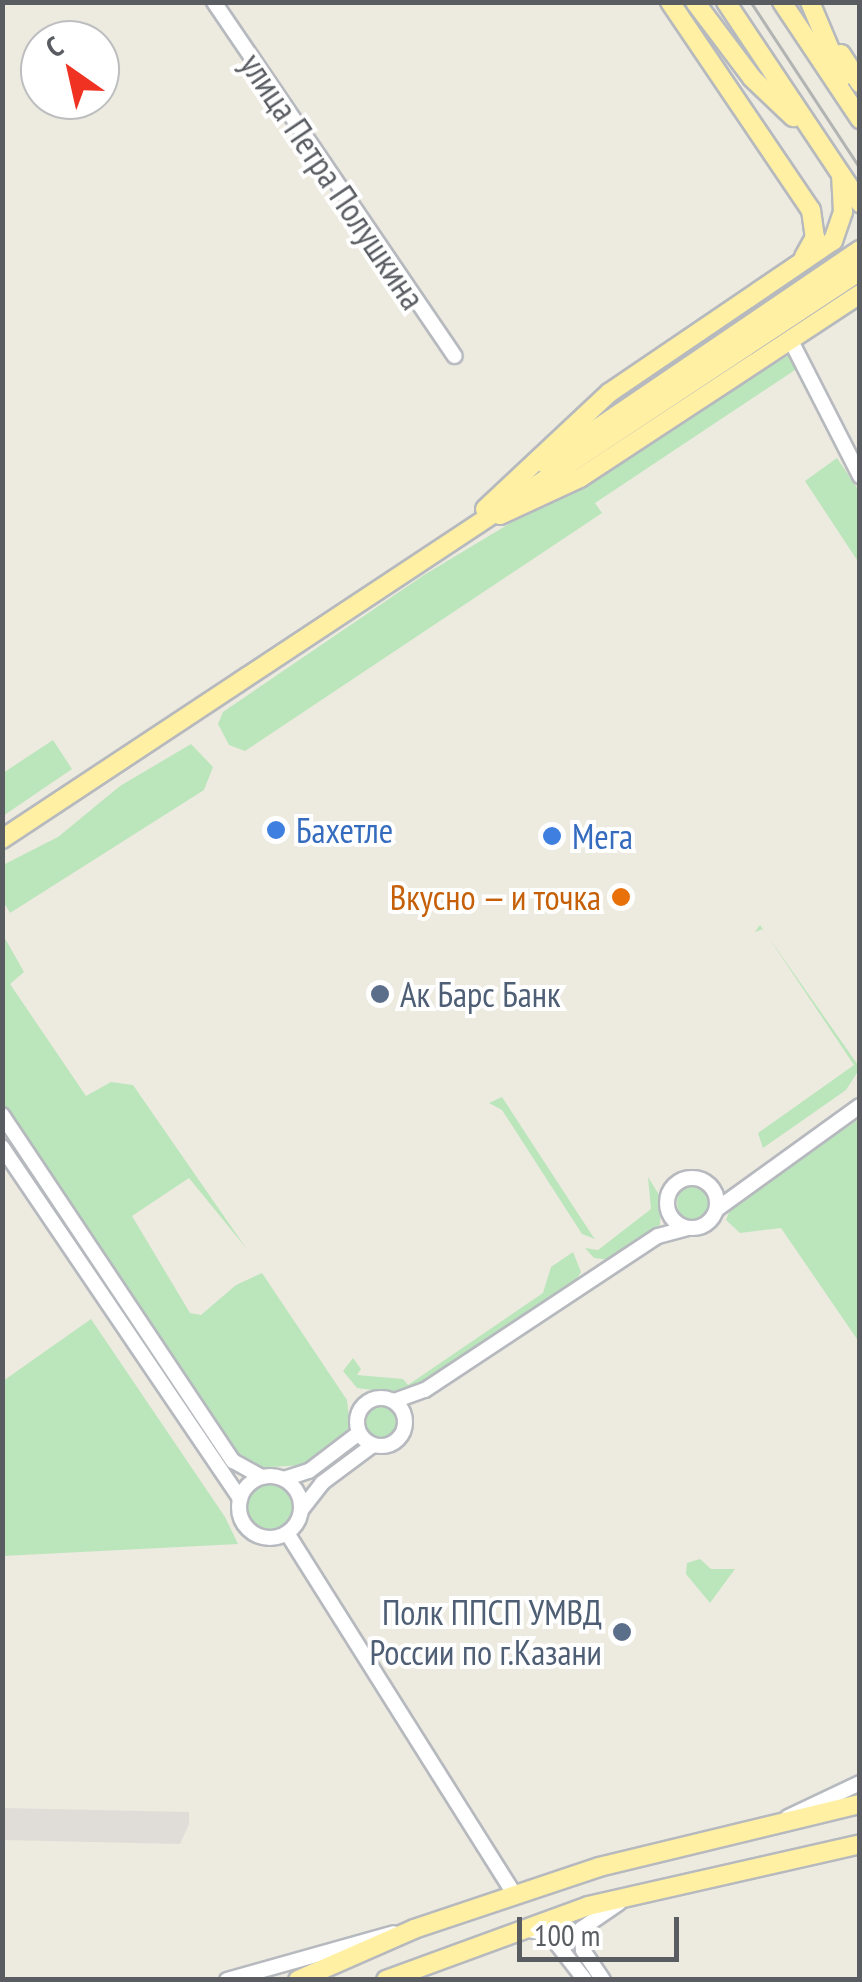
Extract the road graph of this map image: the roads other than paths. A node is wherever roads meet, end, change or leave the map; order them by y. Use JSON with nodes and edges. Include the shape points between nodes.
{"nodes":[{"id":1,"x":214,"y":2,"type":"edge"},
{"id":2,"x":670,"y":2,"type":"edge"},
{"id":3,"x":694,"y":2,"type":"edge"},
{"id":4,"x":726,"y":2,"type":"edge"},
{"id":5,"x":782,"y":2,"type":"edge"},
{"id":6,"x":811,"y":5,"type":"edge"},
{"id":7,"x":860,"y":83,"type":"edge"},
{"id":8,"x":858,"y":117,"type":"edge"},
{"id":9,"x":818,"y":142,"type":"junction"},
{"id":10,"x":841,"y":175,"type":"junction"},
{"id":11,"x":860,"y":203,"type":"edge"},
{"id":12,"x":860,"y":250,"type":"edge"},
{"id":13,"x":798,"y":266,"type":"junction"},
{"id":14,"x":860,"y":271,"type":"edge"},
{"id":15,"x":860,"y":294,"type":"edge"},
{"id":16,"x":769,"y":321,"type":"junction"},
{"id":17,"x":791,"y":341,"type":"junction"},
{"id":18,"x":454,"y":356,"type":"dead end"},
{"id":19,"x":860,"y":476,"type":"edge"},
{"id":20,"x":471,"y":524,"type":"junction"},
{"id":21,"x":2,"y":839,"type":"edge"},
{"id":22,"x":860,"y":1106,"type":"edge"},
{"id":23,"x":2,"y":1115,"type":"edge"},
{"id":24,"x":860,"y":1116,"type":"edge"},
{"id":25,"x":837,"y":1124,"type":"junction"},
{"id":26,"x":2,"y":1148,"type":"edge"},
{"id":27,"x":750,"y":1182,"type":"junction"},
{"id":28,"x":708,"y":1184,"type":"junction"},
{"id":29,"x":716,"y":1209,"type":"junction"},
{"id":30,"x":670,"y":1214,"type":"junction"},
{"id":31,"x":688,"y":1228,"type":"junction"},
{"id":32,"x":658,"y":1236,"type":"junction"},
{"id":33,"x":425,"y":1390,"type":"junction"},
{"id":34,"x":394,"y":1402,"type":"junction"},
{"id":35,"x":406,"y":1422,"type":"junction"},
{"id":36,"x":359,"y":1432,"type":"junction"},
{"id":37,"x":373,"y":1445,"type":"junction"},
{"id":38,"x":262,"y":1477,"type":"junction"},
{"id":39,"x":284,"y":1479,"type":"junction"},
{"id":40,"x":240,"y":1499,"type":"junction"},
{"id":41,"x":301,"y":1510,"type":"junction"},
{"id":42,"x":287,"y":1533,"type":"junction"},
{"id":43,"x":860,"y":1783,"type":"edge"},
{"id":44,"x":860,"y":1804,"type":"edge"},
{"id":45,"x":772,"y":1825,"type":"junction"},
{"id":46,"x":860,"y":1844,"type":"edge"},
{"id":47,"x":514,"y":1894,"type":"junction"},
{"id":48,"x":637,"y":1894,"type":"junction"},
{"id":49,"x":414,"y":1929,"type":"junction"},
{"id":50,"x":520,"y":1929,"type":"junction"},
{"id":51,"x":226,"y":1980,"type":"edge"},
{"id":52,"x":298,"y":1980,"type":"edge"},
{"id":53,"x":386,"y":1980,"type":"edge"},
{"id":54,"x":585,"y":1980,"type":"edge"},
{"id":55,"x":603,"y":1980,"type":"edge"}],
"edges":[{"from":1,"to":18,"type":"street","name":"улица Петра Полушкина"},
{"from":2,"to":13,"type":"main road","via":[[811,210],[816,237]]},
{"from":3,"to":9,"type":"main road","via":[[752,78]]},
{"from":4,"to":9,"type":"main road"},
{"from":5,"to":8,"type":"main road"},
{"from":6,"to":7,"type":"main road"},
{"from":6,"to":8,"type":"main road"},
{"from":9,"to":10,"type":"main road"},
{"from":10,"to":11,"type":"main road"},
{"from":10,"to":13,"type":"main road","via":[[842,226],[833,241]]},
{"from":12,"to":16,"type":"main road"},
{"from":13,"to":20,"type":"main road","via":[[609,393]]},
{"from":14,"to":16,"type":"main road"},
{"from":15,"to":17,"type":"main road"},
{"from":16,"to":20,"type":"main road","via":[[569,467]]},
{"from":17,"to":19,"type":"street"},
{"from":17,"to":20,"type":"main road","via":[[580,478],[526,507]]},
{"from":20,"to":21,"type":"main road"},
{"from":22,"to":25,"type":"street"},
{"from":23,"to":38,"type":"street","via":[[233,1461]]},
{"from":24,"to":25,"type":"street"},
{"from":25,"to":27,"type":"street"},
{"from":26,"to":40,"type":"street"},
{"from":27,"to":28,"type":"street"},
{"from":27,"to":29,"type":"street"},
{"from":28,"to":29,"type":"street"},
{"from":28,"to":30,"type":"street","via":[[678,1183],[668,1198]]},
{"from":29,"to":31,"type":"street","via":[[706,1224]]},
{"from":30,"to":31,"type":"street"},
{"from":30,"to":32,"type":"street"},
{"from":31,"to":32,"type":"street"},
{"from":32,"to":33,"type":"street"},
{"from":33,"to":34,"type":"street"},
{"from":33,"to":35,"type":"street"},
{"from":34,"to":35,"type":"street"},
{"from":34,"to":36,"type":"street","via":[[366,1402]]},
{"from":35,"to":37,"type":"street","via":[[396,1442]]},
{"from":36,"to":37,"type":"street"},
{"from":36,"to":39,"type":"street","via":[[309,1471]]},
{"from":37,"to":41,"type":"street","via":[[322,1482]]},
{"from":38,"to":39,"type":"street"},
{"from":38,"to":40,"type":"street"},
{"from":39,"to":41,"type":"street","via":[[296,1490]]},
{"from":40,"to":42,"type":"street","via":[[250,1531],[265,1538]]},
{"from":41,"to":42,"type":"street"},
{"from":42,"to":47,"type":"street"},
{"from":43,"to":45,"type":"street"},
{"from":44,"to":45,"type":"main road"},
{"from":45,"to":47,"type":"main road"},
{"from":46,"to":48,"type":"main road"},
{"from":47,"to":49,"type":"main road"},
{"from":48,"to":50,"type":"main road"},
{"from":48,"to":55,"type":"street","via":[[580,1929]]},
{"from":49,"to":51,"type":"street","via":[[345,1942]]},
{"from":49,"to":52,"type":"main road"},
{"from":50,"to":53,"type":"main road"},
{"from":50,"to":54,"type":"street","via":[[550,1934]]}]}
